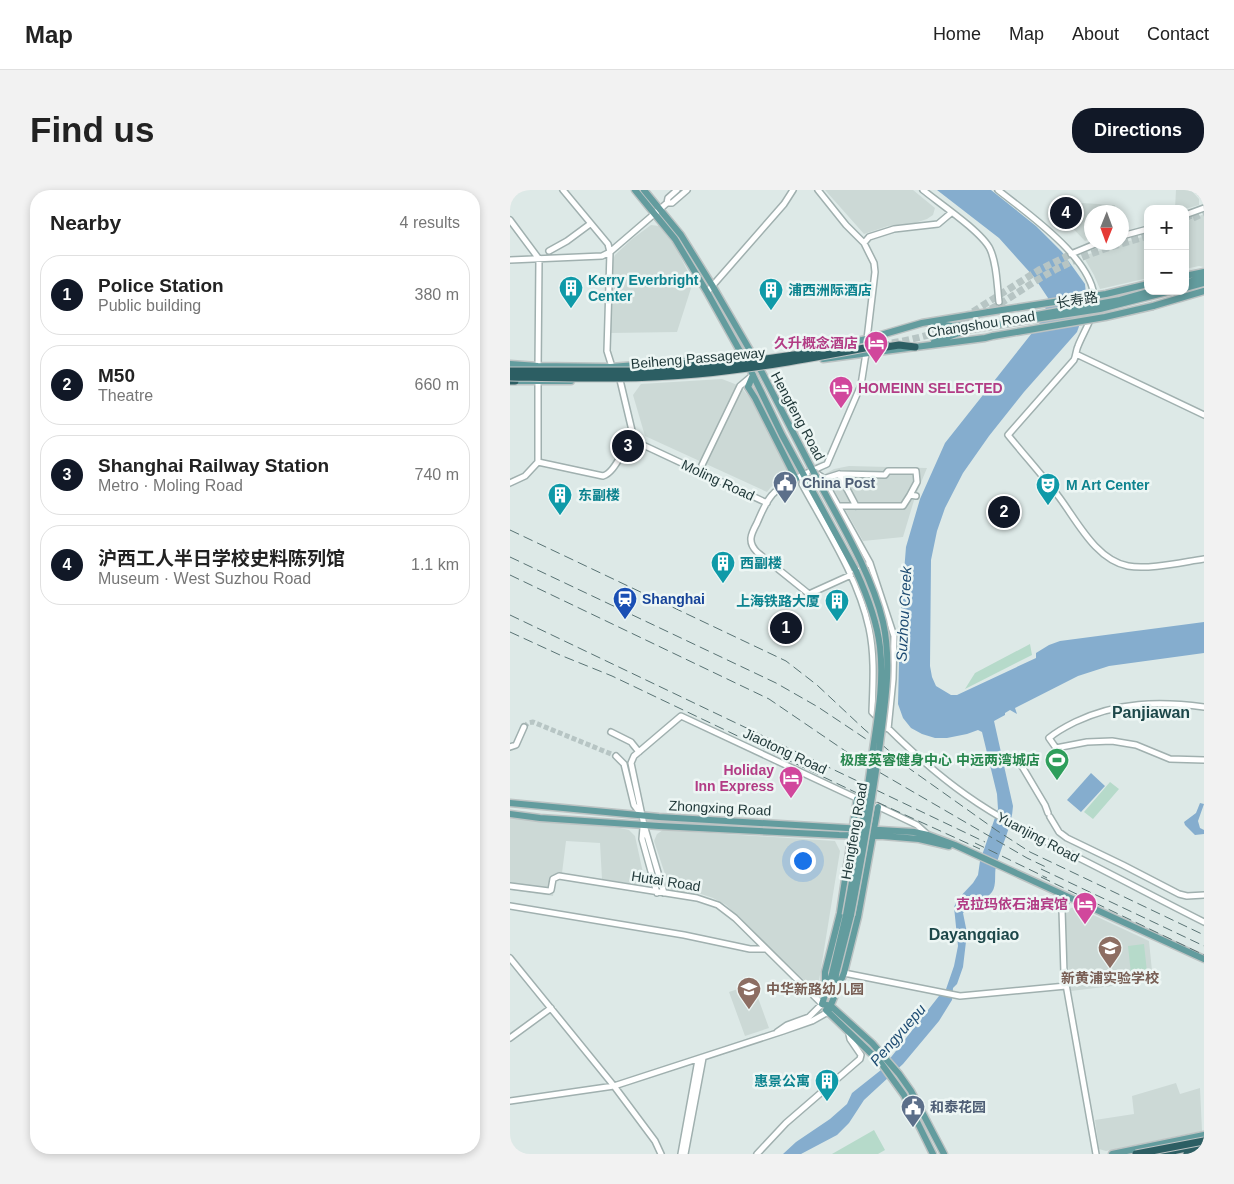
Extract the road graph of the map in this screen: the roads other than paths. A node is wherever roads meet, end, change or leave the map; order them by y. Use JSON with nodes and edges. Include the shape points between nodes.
{"nodes":[{"id":1,"x":563,"y":190,"type":"edge"},
{"id":2,"x":635,"y":190,"type":"edge"},
{"id":3,"x":644,"y":190,"type":"edge"},
{"id":4,"x":677,"y":190,"type":"edge"},
{"id":5,"x":687,"y":190,"type":"edge"},
{"id":6,"x":793,"y":190,"type":"edge"},
{"id":7,"x":818,"y":190,"type":"edge"},
{"id":8,"x":923,"y":190,"type":"edge"},
{"id":9,"x":998,"y":190,"type":"edge"},
{"id":10,"x":1198,"y":190,"type":"edge"},
{"id":11,"x":1204,"y":196,"type":"edge"},
{"id":12,"x":667,"y":203,"type":"junction"},
{"id":13,"x":1204,"y":208,"type":"edge"},
{"id":14,"x":657,"y":211,"type":"junction"},
{"id":15,"x":951,"y":213,"type":"junction"},
{"id":16,"x":1189,"y":214,"type":"tunnel mouth"},
{"id":17,"x":510,"y":220,"type":"edge"},
{"id":18,"x":590,"y":224,"type":"junction"},
{"id":19,"x":1144,"y":230,"type":"edge"},
{"id":20,"x":1129,"y":234,"type":"edge"},
{"id":21,"x":864,"y":243,"type":"junction"},
{"id":22,"x":1084,"y":249,"type":"edge"},
{"id":23,"x":549,"y":251,"type":"dead end"},
{"id":24,"x":610,"y":252,"type":"junction"},
{"id":25,"x":1071,"y":254,"type":"junction"},
{"id":26,"x":540,"y":259,"type":"junction"},
{"id":27,"x":510,"y":260,"type":"edge"},
{"id":28,"x":1204,"y":272,"type":"edge"},
{"id":29,"x":1189,"y":275,"type":"edge"},
{"id":30,"x":1204,"y":277,"type":"edge"},
{"id":31,"x":1189,"y":282,"type":"edge"},
{"id":32,"x":1204,"y":283,"type":"edge"},
{"id":33,"x":712,"y":285,"type":"junction"},
{"id":34,"x":1144,"y":285,"type":"edge"},
{"id":35,"x":1189,"y":287,"type":"edge"},
{"id":36,"x":1204,"y":291,"type":"edge"},
{"id":37,"x":707,"y":292,"type":"junction"},
{"id":38,"x":1144,"y":293,"type":"edge"},
{"id":39,"x":1155,"y":295,"type":"edge"},
{"id":40,"x":999,"y":302,"type":"dead end"},
{"id":41,"x":926,"y":323,"type":"junction"},
{"id":42,"x":970,"y":327,"type":"junction"},
{"id":43,"x":867,"y":339,"type":"junction"},
{"id":44,"x":929,"y":345,"type":"junction"},
{"id":45,"x":915,"y":347,"type":"joint"},
{"id":46,"x":852,"y":350,"type":"junction"},
{"id":47,"x":869,"y":351,"type":"junction"},
{"id":48,"x":1076,"y":354,"type":"junction"},
{"id":49,"x":745,"y":359,"type":"junction"},
{"id":50,"x":755,"y":359,"type":"junction"},
{"id":51,"x":510,"y":364,"type":"edge"},
{"id":52,"x":538,"y":366,"type":"junction"},
{"id":53,"x":611,"y":367,"type":"junction"},
{"id":54,"x":760,"y":368,"type":"junction"},
{"id":55,"x":510,"y":371,"type":"edge"},
{"id":56,"x":588,"y":372,"type":"junction"},
{"id":57,"x":752,"y":372,"type":"junction"},
{"id":58,"x":511,"y":380,"type":"edge"},
{"id":59,"x":620,"y":380,"type":"junction"},
{"id":60,"x":538,"y":382,"type":"junction"},
{"id":61,"x":1204,"y":415,"type":"edge"},
{"id":62,"x":634,"y":439,"type":"junction"},
{"id":63,"x":788,"y":445,"type":"junction"},
{"id":64,"x":782,"y":449,"type":"junction"},
{"id":65,"x":538,"y":462,"type":"junction"},
{"id":66,"x":702,"y":464,"type":"dead end"},
{"id":67,"x":813,"y":471,"type":"junction"},
{"id":68,"x":804,"y":474,"type":"junction"},
{"id":69,"x":839,"y":474,"type":"junction"},
{"id":70,"x":796,"y":479,"type":"junction"},
{"id":71,"x":824,"y":479,"type":"junction"},
{"id":72,"x":510,"y":482,"type":"edge"},
{"id":73,"x":910,"y":495,"type":"junction"},
{"id":74,"x":916,"y":496,"type":"dead end"},
{"id":75,"x":767,"y":503,"type":"junction"},
{"id":76,"x":839,"y":506,"type":"junction"},
{"id":77,"x":856,"y":506,"type":"junction"},
{"id":78,"x":1204,"y":560,"type":"edge"},
{"id":79,"x":870,"y":563,"type":"junction"},
{"id":80,"x":851,"y":575,"type":"junction"},
{"id":81,"x":1204,"y":708,"type":"edge"},
{"id":82,"x":524,"y":727,"type":"dead end"},
{"id":83,"x":888,"y":729,"type":"junction"},
{"id":84,"x":611,"y":732,"type":"dead end"},
{"id":85,"x":510,"y":747,"type":"edge"},
{"id":86,"x":639,"y":752,"type":"junction"},
{"id":87,"x":616,"y":756,"type":"tunnel mouth"},
{"id":88,"x":1204,"y":760,"type":"edge"},
{"id":89,"x":1020,"y":763,"type":"dead end"},
{"id":90,"x":857,"y":799,"type":"junction"},
{"id":91,"x":510,"y":803,"type":"edge"},
{"id":92,"x":878,"y":807,"type":"junction"},
{"id":93,"x":510,"y":814,"type":"edge"},
{"id":94,"x":642,"y":816,"type":"junction"},
{"id":95,"x":644,"y":825,"type":"junction"},
{"id":96,"x":852,"y":832,"type":"junction"},
{"id":97,"x":874,"y":832,"type":"junction"},
{"id":98,"x":927,"y":838,"type":"junction"},
{"id":99,"x":510,"y":886,"type":"edge"},
{"id":100,"x":657,"y":893,"type":"junction"},
{"id":101,"x":664,"y":894,"type":"junction"},
{"id":102,"x":1204,"y":895,"type":"edge"},
{"id":103,"x":1068,"y":898,"type":"junction"},
{"id":104,"x":510,"y":906,"type":"edge"},
{"id":105,"x":849,"y":915,"type":"junction"},
{"id":106,"x":1204,"y":922,"type":"edge"},
{"id":107,"x":765,"y":949,"type":"junction"},
{"id":108,"x":510,"y":958,"type":"edge"},
{"id":109,"x":1204,"y":959,"type":"edge"},
{"id":110,"x":844,"y":973,"type":"junction"},
{"id":111,"x":1066,"y":986,"type":"junction"},
{"id":112,"x":825,"y":995,"type":"junction"},
{"id":113,"x":834,"y":998,"type":"junction"},
{"id":114,"x":822,"y":1004,"type":"junction"},
{"id":115,"x":551,"y":1008,"type":"junction"},
{"id":116,"x":830,"y":1009,"type":"junction"},
{"id":117,"x":777,"y":1032,"type":"junction"},
{"id":118,"x":849,"y":1034,"type":"junction"},
{"id":119,"x":510,"y":1038,"type":"edge"},
{"id":120,"x":700,"y":1059,"type":"junction"},
{"id":121,"x":884,"y":1061,"type":"junction"},
{"id":122,"x":614,"y":1086,"type":"junction"},
{"id":123,"x":510,"y":1101,"type":"edge"},
{"id":124,"x":1204,"y":1139,"type":"edge"},
{"id":125,"x":1174,"y":1143,"type":"junction"},
{"id":126,"x":1204,"y":1150,"type":"edge"},
{"id":127,"x":661,"y":1154,"type":"edge"},
{"id":128,"x":681,"y":1154,"type":"edge"},
{"id":129,"x":685,"y":1154,"type":"edge"},
{"id":130,"x":757,"y":1154,"type":"edge"},
{"id":131,"x":933,"y":1154,"type":"edge"},
{"id":132,"x":944,"y":1154,"type":"edge"},
{"id":133,"x":1096,"y":1154,"type":"edge"},
{"id":134,"x":1112,"y":1154,"type":"edge"},
{"id":135,"x":1137,"y":1154,"type":"edge"},
{"id":136,"x":1160,"y":1154,"type":"edge"},
{"id":137,"x":1188,"y":1154,"type":"edge"}],
"edges":[{"from":1,"to":18,"type":"street"},
{"from":2,"to":14,"type":"main road","name":"Hengfeng Road"},
{"from":3,"to":14,"type":"main road","name":"Hengfeng Road"},
{"from":4,"to":12,"type":"street"},
{"from":5,"to":12,"type":"street","via":[[672,203]]},
{"from":6,"to":33,"type":"street"},
{"from":7,"to":21,"type":"street"},
{"from":8,"to":15,"type":"street"},
{"from":9,"to":25,"type":"street","via":[[1056,237]]},
{"from":10,"to":11,"type":"street"},
{"from":12,"to":14,"type":"street"},
{"from":13,"to":16,"type":"street"},
{"from":14,"to":24,"type":"street"},
{"from":14,"to":33,"type":"main road","name":"Hengfeng Road","via":[[681,235]]},
{"from":14,"to":37,"type":"main road","name":"Hengfeng Road"},
{"from":15,"to":21,"type":"street","via":[[938,224],[894,229],[869,237]]},
{"from":15,"to":40,"type":"street","via":[[981,235],[990,248]]},
{"from":17,"to":26,"type":"street"},
{"from":18,"to":23,"type":"street"},
{"from":18,"to":24,"type":"street","via":[[608,244]]},
{"from":19,"to":20,"type":"street"},
{"from":21,"to":43,"type":"street","via":[[875,272]]},
{"from":22,"to":25,"type":"street"},
{"from":24,"to":26,"type":"street","via":[[602,256]]},
{"from":24,"to":53,"type":"street","via":[[607,351]]},
{"from":25,"to":48,"type":"street","via":[[1088,276],[1094,296],[1091,320]]},
{"from":26,"to":27,"type":"street"},
{"from":26,"to":52,"type":"street"},
{"from":28,"to":29,"type":"main road"},
{"from":30,"to":31,"type":"main road"},
{"from":32,"to":35,"type":"main road"},
{"from":33,"to":37,"type":"street"},
{"from":33,"to":50,"type":"main road","name":"Hengfeng Road"},
{"from":34,"to":41,"type":"main road","name":"Changshou Road","bridge":true},
{"from":36,"to":44,"type":"main road","name":"Changshou Road","bridge":true,"via":[[1105,317]]},
{"from":37,"to":49,"type":"main road","name":"Hengfeng Road"},
{"from":38,"to":42,"type":"main road","name":"长寿路","bridge":true,"via":[[1080,308]]},
{"from":39,"to":42,"type":"main road","name":"长寿路","bridge":true,"via":[[1100,309]]},
{"from":41,"to":42,"type":"main road","name":"长寿路"},
{"from":41,"to":43,"type":"main road","name":"Changshou Road"},
{"from":42,"to":44,"type":"main road","name":"长寿路"},
{"from":43,"to":50,"type":"main road","name":"Changshou Road"},
{"from":44,"to":45,"type":"main road","name":"Changshou Road"},
{"from":45,"to":47,"type":"highway","via":[[899,345]]},
{"from":46,"to":47,"type":"highway","bridge":true},
{"from":46,"to":56,"type":"highway","name":"Beiheng Passageway","bridge":true,"via":[[885,342],[695,368]]},
{"from":46,"to":58,"type":"highway","name":"Beiheng Passageway","bridge":true,"via":[[687,375]]},
{"from":47,"to":54,"type":"main road"},
{"from":47,"to":67,"type":"street","via":[[861,385],[827,464]]},
{"from":48,"to":61,"type":"street"},
{"from":48,"to":78,"type":"street","via":[[1072,363],[1008,435],[1090,540],[1115,561],[1139,567]]},
{"from":49,"to":50,"type":"main road","name":"Changshou Road"},
{"from":49,"to":53,"type":"main road","name":"Changshou Road","via":[[622,370]]},
{"from":49,"to":56,"type":"highway","bridge":true},
{"from":49,"to":57,"type":"main road","name":"Hengfeng Road"},
{"from":50,"to":54,"type":"main road","name":"Hengfeng Road"},
{"from":51,"to":52,"type":"main road","name":"Changshou Road"},
{"from":52,"to":53,"type":"main road","name":"Changshou Road"},
{"from":52,"to":60,"type":"street"},
{"from":53,"to":59,"type":"street"},
{"from":54,"to":57,"type":"main road"},
{"from":54,"to":67,"type":"main road","name":"Hengfeng Road"},
{"from":55,"to":56,"type":"highway","name":"Beiheng Passageway","bridge":true},
{"from":57,"to":59,"type":"main road"},
{"from":57,"to":63,"type":"main road","name":"Hengfeng Road"},
{"from":57,"to":64,"type":"main road","via":[[748,387]]},
{"from":57,"to":66,"type":"street","via":[[740,386]]},
{"from":58,"to":60,"type":"main road"},
{"from":59,"to":60,"type":"main road"},
{"from":59,"to":62,"type":"street"},
{"from":60,"to":65,"type":"street"},
{"from":62,"to":65,"type":"street","via":[[607,474],[598,476]]},
{"from":62,"to":75,"type":"street","name":"Moling Road"},
{"from":63,"to":64,"type":"main road"},
{"from":63,"to":68,"type":"main road","name":"Hengfeng Road"},
{"from":64,"to":70,"type":"main road"},
{"from":65,"to":72,"type":"street","via":[[525,476]]},
{"from":67,"to":68,"type":"street"},
{"from":67,"to":71,"type":"street"},
{"from":67,"to":105,"type":"main road","name":"Hengfeng Road","bridge":true,"via":[[872,588],[887,646],[887,691],[872,806]]},
{"from":68,"to":70,"type":"street"},
{"from":68,"to":80,"type":"street","name":"Yuanjing Road","via":[[802,484]]},
{"from":68,"to":105,"type":"main road","name":"Hengfeng Road","bridge":true,"via":[[860,580],[876,624],[880,652],[882,690]]},
{"from":69,"to":71,"type":"street"},
{"from":69,"to":73,"type":"street","via":[[885,475],[888,471],[916,471],[917,482]]},
{"from":69,"to":77,"type":"street"},
{"from":70,"to":75,"type":"street","via":[[773,494]]},
{"from":71,"to":76,"type":"street"},
{"from":73,"to":74,"type":"street"},
{"from":73,"to":77,"type":"street","via":[[903,506]]},
{"from":75,"to":80,"type":"street","name":"Moling Road","via":[[751,536],[751,545],[756,552],[809,594]]},
{"from":76,"to":77,"type":"street"},
{"from":76,"to":79,"type":"street"},
{"from":79,"to":80,"type":"street","name":"Moling Road"},
{"from":79,"to":83,"type":"street","via":[[894,636],[894,679]]},
{"from":80,"to":83,"type":"street","name":"Yuanjing Road","via":[[869,629],[874,672],[872,712]]},
{"from":81,"to":88,"type":"street","via":[[1171,703],[1116,707],[1088,716],[1049,738],[1056,748],[1112,741],[1136,745],[1170,759]]},
{"from":82,"to":85,"type":"street","via":[[516,744]]},
{"from":83,"to":106,"type":"street","name":"Yuanjing Road","via":[[950,784],[1012,824]]},
{"from":84,"to":86,"type":"street","via":[[631,742]]},
{"from":86,"to":90,"type":"street","name":"Jiaotong Road","via":[[681,716]]},
{"from":86,"to":94,"type":"street","via":[[631,763]]},
{"from":87,"to":94,"type":"street","via":[[624,764],[634,805]]},
{"from":89,"to":102,"type":"street","via":[[1059,832],[1067,838],[1179,894]]},
{"from":90,"to":92,"type":"street","name":"Jiaotong Road"},
{"from":90,"to":96,"type":"main road","name":"Hengfeng Road"},
{"from":91,"to":94,"type":"main road","name":"Zhongxing Road"},
{"from":92,"to":97,"type":"main road","name":"Hengfeng Road"},
{"from":92,"to":98,"type":"street","name":"Jiaotong Road","via":[[917,824]]},
{"from":93,"to":95,"type":"main road","name":"Zhongxing Road"},
{"from":94,"to":95,"type":"street"},
{"from":94,"to":96,"type":"main road","name":"Zhongxing Road"},
{"from":95,"to":96,"type":"main road","name":"Zhongxing Road"},
{"from":95,"to":100,"type":"street","via":[[642,839]]},
{"from":95,"to":101,"type":"street"},
{"from":96,"to":97,"type":"main road","name":"Zhongxing Road"},
{"from":96,"to":112,"type":"main road","name":"Hengfeng Road","via":[[840,913],[825,972]]},
{"from":97,"to":98,"type":"main road","name":"Zhongxing Road"},
{"from":97,"to":110,"type":"main road","name":"Hengfeng Road"},
{"from":98,"to":103,"type":"main road","name":"Jiaotong Road","via":[[958,847]]},
{"from":99,"to":100,"type":"street","name":"Hutai Road","via":[[549,891],[556,877]]},
{"from":100,"to":101,"type":"street","name":"Hutai Road"},
{"from":101,"to":107,"type":"street","name":"Hutai Road","via":[[697,898],[718,905]]},
{"from":103,"to":109,"type":"main road","name":"Jiaotong Road"},
{"from":103,"to":111,"type":"street","via":[[1062,910]]},
{"from":104,"to":107,"type":"street"},
{"from":105,"to":112,"type":"main road","name":"Hengfeng Road"},
{"from":105,"to":113,"type":"main road","name":"Hengfeng Road"},
{"from":107,"to":114,"type":"street","name":"Hutai Road"},
{"from":108,"to":115,"type":"street"},
{"from":110,"to":111,"type":"street","via":[[955,995]]},
{"from":110,"to":113,"type":"main road","name":"Hengfeng Road"},
{"from":111,"to":133,"type":"street"},
{"from":112,"to":114,"type":"main road","name":"Hengfeng Road"},
{"from":113,"to":116,"type":"main road","name":"Hengfeng Road"},
{"from":114,"to":116,"type":"main road","name":"Hutai Road"},
{"from":114,"to":117,"type":"street","via":[[809,1017]]},
{"from":115,"to":119,"type":"street"},
{"from":115,"to":122,"type":"street"},
{"from":116,"to":117,"type":"street","via":[[812,1021]]},
{"from":116,"to":118,"type":"main road","name":"Hutai Road"},
{"from":116,"to":121,"type":"main road","name":"Hutai Road"},
{"from":117,"to":120,"type":"street"},
{"from":118,"to":121,"type":"main road","name":"Hutai Road"},
{"from":118,"to":130,"type":"street","via":[[861,1054],[860,1059],[777,1132]]},
{"from":120,"to":122,"type":"street"},
{"from":120,"to":128,"type":"street"},
{"from":120,"to":129,"type":"street"},
{"from":121,"to":131,"type":"main road","name":"Hutai Road"},
{"from":121,"to":132,"type":"main road","name":"Hutai Road","via":[[911,1091]]},
{"from":122,"to":123,"type":"street"},
{"from":122,"to":127,"type":"street"},
{"from":124,"to":125,"type":"main road"},
{"from":124,"to":135,"type":"highway","bridge":true},
{"from":124,"to":136,"type":"highway","bridge":true},
{"from":125,"to":134,"type":"main road"},
{"from":125,"to":135,"type":"main road"},
{"from":126,"to":137,"type":"highway"}]}
